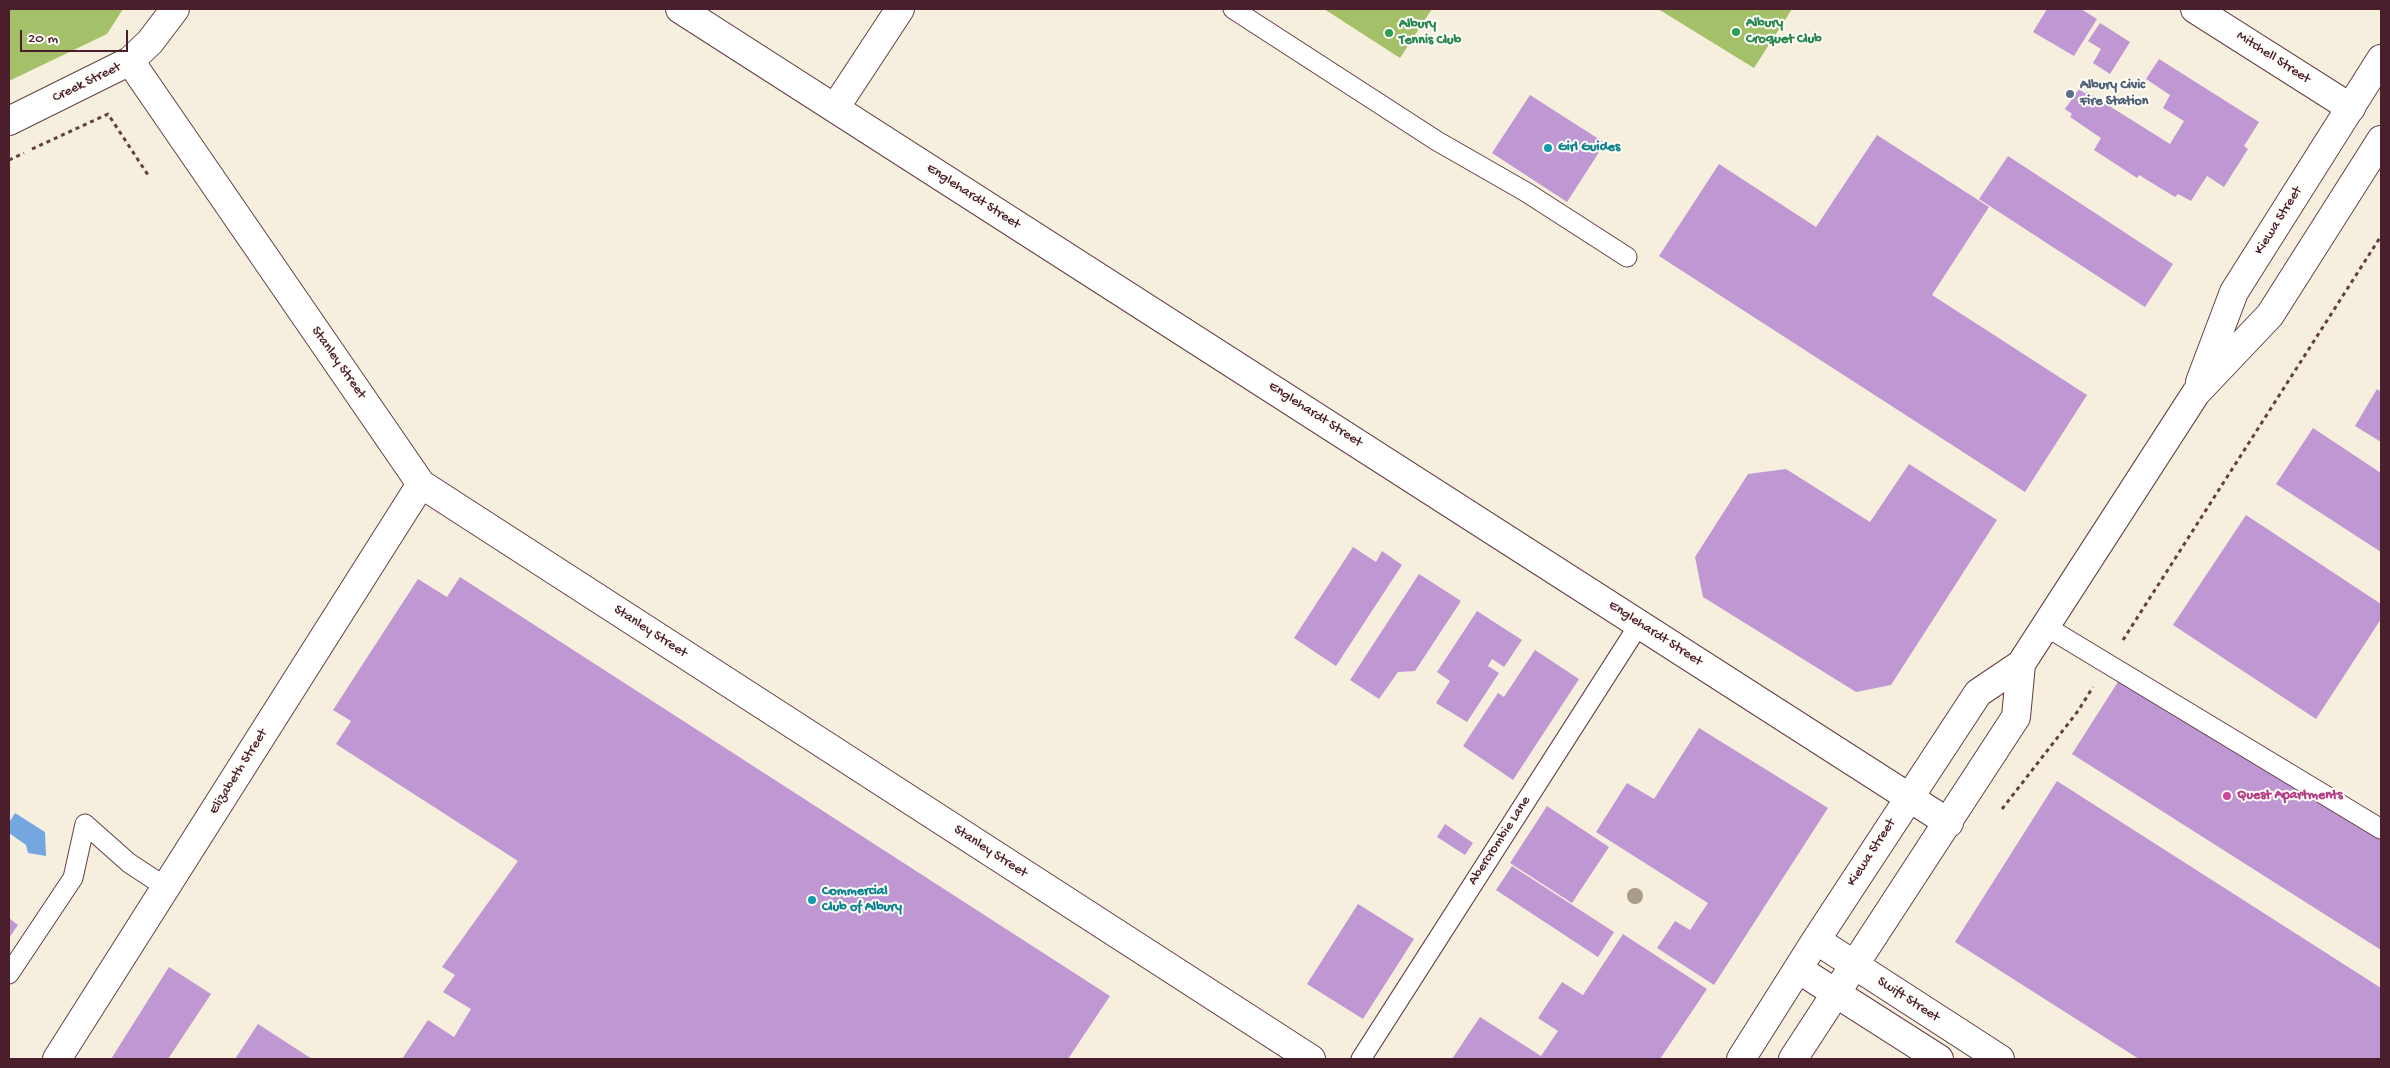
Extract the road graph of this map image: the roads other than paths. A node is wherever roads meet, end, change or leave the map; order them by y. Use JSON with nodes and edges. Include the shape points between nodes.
{"nodes":[{"id":1,"x":175,"y":9,"type":"edge"},
{"id":2,"x":680,"y":9,"type":"edge"},
{"id":3,"x":900,"y":9,"type":"edge"},
{"id":4,"x":1233,"y":9,"type":"edge"},
{"id":5,"x":2195,"y":9,"type":"edge"},
{"id":6,"x":2381,"y":59,"type":"edge"},
{"id":7,"x":130,"y":61,"type":"junction"},
{"id":8,"x":835,"y":108,"type":"junction"},
{"id":9,"x":2351,"y":108,"type":"junction"},
{"id":10,"x":9,"y":121,"type":"edge"},
{"id":11,"x":2381,"y":140,"type":"edge"},
{"id":12,"x":1627,"y":257,"type":"dead end"},
{"id":13,"x":2196,"y":393,"type":"junction"},
{"id":14,"x":421,"y":484,"type":"junction"},
{"id":15,"x":1640,"y":623,"type":"junction"},
{"id":16,"x":2045,"y":626,"type":"junction"},
{"id":17,"x":2021,"y":664,"type":"junction"},
{"id":18,"x":1909,"y":797,"type":"junction"},
{"id":19,"x":1949,"y":823,"type":"junction"},
{"id":20,"x":2381,"y":829,"type":"edge"},
{"id":21,"x":167,"y":888,"type":"junction"},
{"id":22,"x":1816,"y":940,"type":"junction"},
{"id":23,"x":1856,"y":966,"type":"junction"},
{"id":24,"x":1798,"y":969,"type":"junction"},
{"id":25,"x":9,"y":974,"type":"edge"},
{"id":26,"x":1837,"y":994,"type":"junction"},
{"id":27,"x":57,"y":1059,"type":"edge"},
{"id":28,"x":1311,"y":1059,"type":"edge"},
{"id":29,"x":1361,"y":1059,"type":"edge"},
{"id":30,"x":1741,"y":1059,"type":"edge"},
{"id":31,"x":1793,"y":1059,"type":"edge"},
{"id":32,"x":1939,"y":1059,"type":"edge"},
{"id":33,"x":2000,"y":1059,"type":"edge"}],
"edges":[{"from":1,"to":7,"type":"street","name":"Creek Street","via":[[150,42]]},
{"from":2,"to":8,"type":"street","name":"Englehardt Street"},
{"from":3,"to":8,"type":"street"},
{"from":4,"to":12,"type":"lane","via":[[1437,141],[1526,192]]},
{"from":5,"to":9,"type":"street","name":"Mitchell Street"},
{"from":6,"to":9,"type":"street","name":"Kiewa Street"},
{"from":7,"to":10,"type":"street","name":"Creek Street"},
{"from":7,"to":14,"type":"street","name":"Stanley Street"},
{"from":8,"to":15,"type":"street","name":"Englehardt Street"},
{"from":9,"to":13,"type":"street","name":"Kiewa Street","via":[[2234,292]]},
{"from":11,"to":13,"type":"street","name":"Kiewa Street","via":[[2270,315]]},
{"from":13,"to":16,"type":"street","name":"Kiewa Street"},
{"from":14,"to":21,"type":"street","name":"Elizabeth Street"},
{"from":14,"to":28,"type":"street","name":"Stanley Street"},
{"from":15,"to":18,"type":"street","name":"Englehardt Street"},
{"from":15,"to":29,"type":"lane","name":"Abercrombie Lane"},
{"from":16,"to":17,"type":"street","name":"Kiewa Street"},
{"from":16,"to":20,"type":"lane"},
{"from":17,"to":18,"type":"street","name":"Kiewa Street","via":[[1978,693]]},
{"from":17,"to":19,"type":"street","name":"Kiewa Street","via":[[2016,717]]},
{"from":18,"to":19,"type":"street","name":"Englehardt Street"},
{"from":18,"to":22,"type":"street","name":"Kiewa Street"},
{"from":19,"to":23,"type":"street","name":"Kiewa Street"},
{"from":21,"to":25,"type":"lane","via":[[129,863],[85,824],[73,878]]},
{"from":21,"to":27,"type":"street","name":"Elizabeth Street"},
{"from":22,"to":23,"type":"street","name":"Swift Street"},
{"from":22,"to":24,"type":"street","name":"Kiewa Street"},
{"from":23,"to":26,"type":"street","name":"Kiewa Street"},
{"from":23,"to":33,"type":"street","name":"Swift Street"},
{"from":24,"to":26,"type":"street"},
{"from":24,"to":30,"type":"street","name":"Kiewa Street"},
{"from":26,"to":31,"type":"street","name":"Kiewa Street"},
{"from":26,"to":32,"type":"street"}]}
